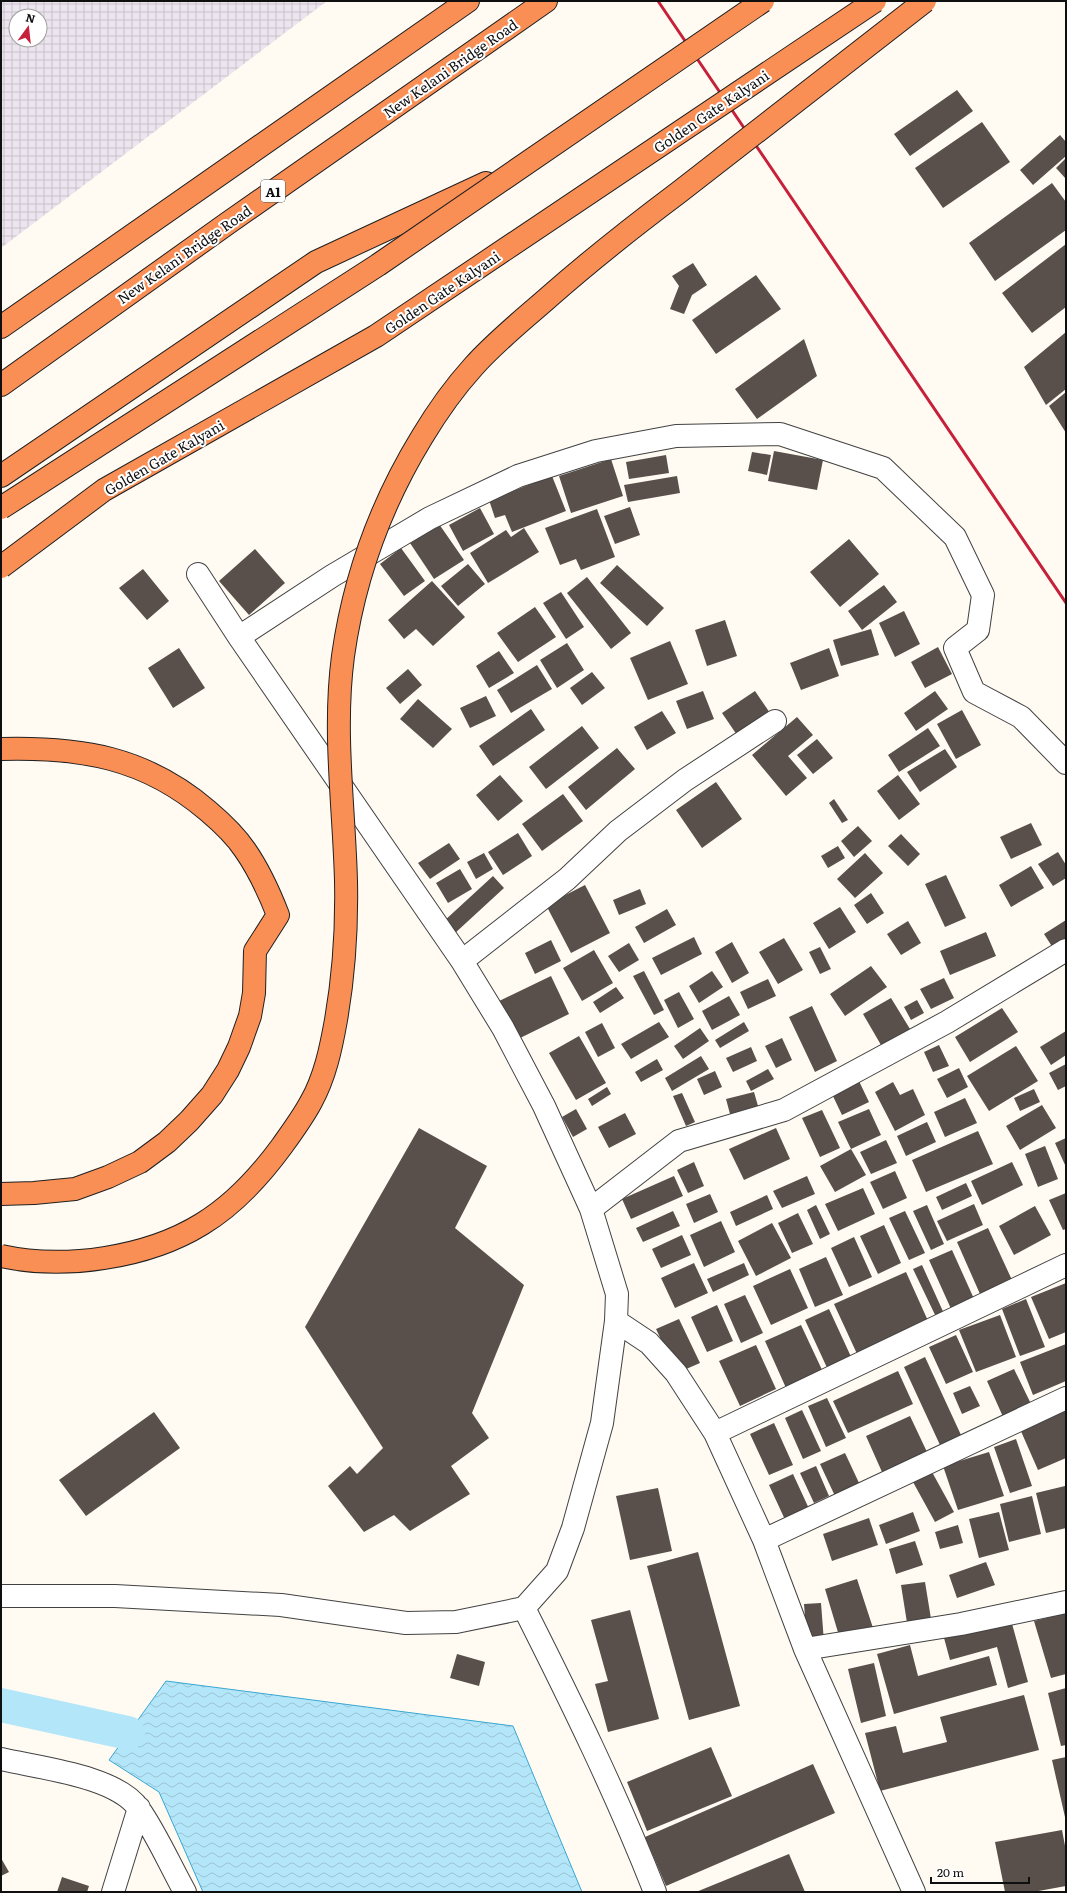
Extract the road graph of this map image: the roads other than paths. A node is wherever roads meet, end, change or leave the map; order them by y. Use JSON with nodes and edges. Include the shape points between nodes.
{"nodes":[{"id":1,"x":468,"y":1,"type":"edge"},
{"id":2,"x":546,"y":1,"type":"edge"},
{"id":3,"x":763,"y":1,"type":"edge"},
{"id":4,"x":875,"y":1,"type":"edge"},
{"id":5,"x":925,"y":1,"type":"edge"},
{"id":6,"x":519,"y":168,"type":"junction"},
{"id":7,"x":1,"y":327,"type":"edge"},
{"id":8,"x":1,"y":385,"type":"edge"},
{"id":9,"x":1,"y":476,"type":"edge"},
{"id":10,"x":1,"y":508,"type":"edge"},
{"id":11,"x":1,"y":567,"type":"edge"},
{"id":12,"x":198,"y":574,"type":"dead end"},
{"id":13,"x":239,"y":637,"type":"junction"},
{"id":14,"x":775,"y":721,"type":"dead end"},
{"id":15,"x":1,"y":749,"type":"edge"},
{"id":16,"x":1066,"y":763,"type":"edge"},
{"id":17,"x":1066,"y":950,"type":"edge"},
{"id":18,"x":462,"y":961,"type":"junction"},
{"id":19,"x":1,"y":1194,"type":"edge"},
{"id":20,"x":591,"y":1209,"type":"junction"},
{"id":21,"x":1,"y":1256,"type":"edge"},
{"id":22,"x":1066,"y":1265,"type":"edge"},
{"id":23,"x":616,"y":1321,"type":"junction"},
{"id":24,"x":1066,"y":1398,"type":"edge"},
{"id":25,"x":715,"y":1433,"type":"junction"},
{"id":26,"x":764,"y":1540,"type":"junction"},
{"id":27,"x":1,"y":1596,"type":"edge"},
{"id":28,"x":1066,"y":1602,"type":"edge"},
{"id":29,"x":524,"y":1608,"type":"junction"},
{"id":30,"x":805,"y":1649,"type":"junction"},
{"id":31,"x":1,"y":1759,"type":"edge"},
{"id":32,"x":139,"y":1808,"type":"junction"},
{"id":33,"x":113,"y":1892,"type":"edge"},
{"id":34,"x":185,"y":1892,"type":"edge"},
{"id":35,"x":655,"y":1892,"type":"edge"},
{"id":36,"x":914,"y":1892,"type":"edge"}],
"edges":[{"from":1,"to":7,"type":"highway"},
{"from":2,"to":8,"type":"highway","name":"New Kelani Bridge Road","number":"A1"},
{"from":3,"to":6,"type":"highway","bridge":true},
{"from":4,"to":11,"type":"highway","name":"Golden Gate Kalyani","bridge":true,"via":[[376,336],[104,490]]},
{"from":5,"to":21,"type":"highway","bridge":true,"via":[[597,255],[508,333],[475,364],[452,392],[414,451],[376,528],[357,583],[342,659],[339,731],[346,881],[344,962],[332,1044],[312,1101],[266,1168],[245,1191],[216,1216],[189,1232],[155,1246],[114,1256],[76,1261],[47,1262]]},
{"from":6,"to":9,"type":"highway","bridge":true,"via":[[316,262]]},
{"from":6,"to":10,"type":"highway","bridge":true,"via":[[378,265]]},
{"from":12,"to":13,"type":"street"},
{"from":13,"to":16,"type":"street","via":[[332,576],[430,518],[518,476],[596,451],[676,436],[780,434],[882,468],[955,537],[983,595],[978,630],[955,648],[974,692],[1021,717]]},
{"from":13,"to":18,"type":"street"},
{"from":14,"to":18,"type":"street","via":[[685,780],[630,822],[567,879]]},
{"from":15,"to":19,"type":"highway","via":[[75,751],[112,759],[149,772],[176,787],[226,826],[245,849],[264,880],[278,915],[255,951],[254,993],[250,1016],[239,1047],[212,1095],[189,1121],[146,1158],[108,1177],[74,1188]]},
{"from":17,"to":20,"type":"street","via":[[948,1022],[784,1110],[679,1141]]},
{"from":18,"to":20,"type":"street","via":[[503,1028],[544,1106]]},
{"from":20,"to":23,"type":"street","via":[[617,1294]]},
{"from":22,"to":25,"type":"street"},
{"from":23,"to":25,"type":"street","via":[[649,1344],[676,1373]]},
{"from":23,"to":29,"type":"street","via":[[602,1423],[573,1528],[557,1571]]},
{"from":24,"to":26,"type":"street"},
{"from":25,"to":26,"type":"street"},
{"from":26,"to":30,"type":"street"},
{"from":27,"to":29,"type":"street","via":[[115,1596],[281,1605],[406,1623],[456,1622]]},
{"from":28,"to":30,"type":"street","via":[[961,1624]]},
{"from":29,"to":35,"type":"street","via":[[629,1827]]},
{"from":30,"to":36,"type":"street"},
{"from":31,"to":32,"type":"street","via":[[99,1781],[120,1790]]},
{"from":32,"to":33,"type":"street"},
{"from":32,"to":34,"type":"street"}]}
